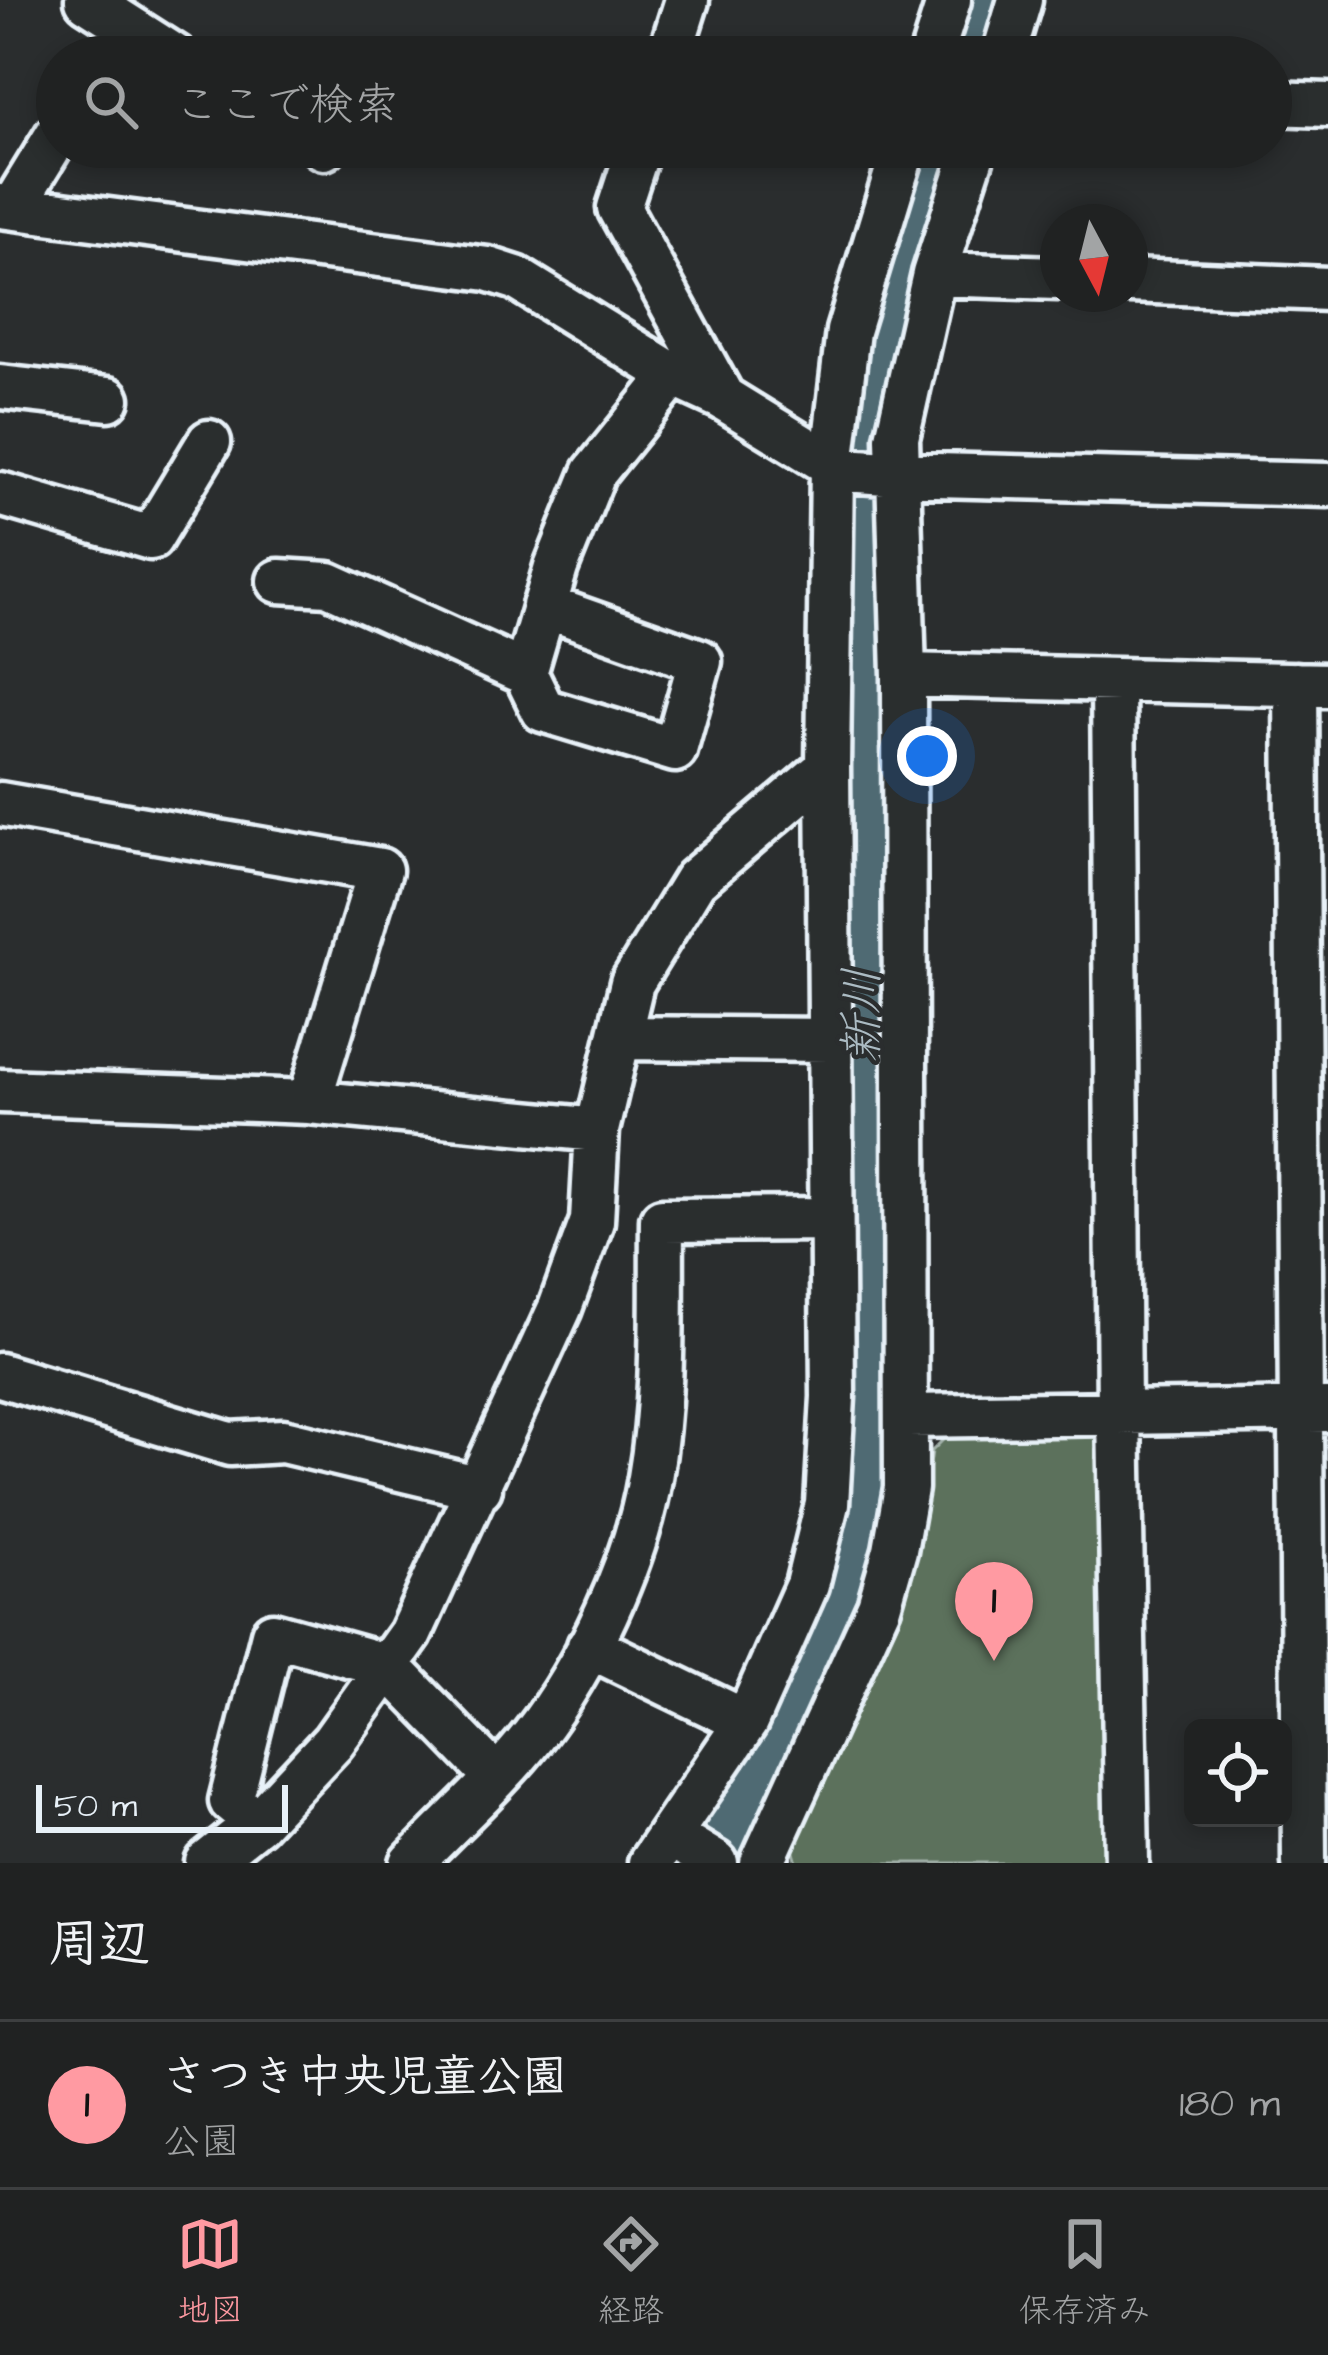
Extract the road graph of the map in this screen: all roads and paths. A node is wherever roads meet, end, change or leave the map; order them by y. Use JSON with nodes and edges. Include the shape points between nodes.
{"nodes":[{"id":1,"x":87,"y":0,"type":"edge"},
{"id":2,"x":687,"y":0,"type":"edge"},
{"id":3,"x":949,"y":0,"type":"edge"},
{"id":4,"x":1020,"y":0,"type":"edge"},
{"id":5,"x":123,"y":27,"type":"edge"},
{"id":6,"x":676,"y":36,"type":"edge"},
{"id":7,"x":938,"y":36,"type":"edge"},
{"id":8,"x":1009,"y":36,"type":"edge"},
{"id":9,"x":1292,"y":104,"type":"edge"},
{"id":10,"x":1328,"y":105,"type":"edge"},
{"id":11,"x":36,"y":165,"type":"edge"},
{"id":12,"x":632,"y":168,"type":"edge"},
{"id":13,"x":898,"y":168,"type":"edge"},
{"id":14,"x":968,"y":168,"type":"edge"},
{"id":15,"x":7,"y":207,"type":"edge"},
{"id":16,"x":934,"y":274,"type":"junction"},
{"id":17,"x":1040,"y":277,"type":"edge"},
{"id":18,"x":1148,"y":282,"type":"edge"},
{"id":19,"x":1328,"y":289,"type":"edge"},
{"id":20,"x":673,"y":375,"type":"junction"},
{"id":21,"x":0,"y":387,"type":"edge"},
{"id":22,"x":724,"y":398,"type":"junction"},
{"id":23,"x":108,"y":399,"type":"dead end"},
{"id":24,"x":208,"y":442,"type":"dead end"},
{"id":25,"x":863,"y":470,"type":"junction"},
{"id":26,"x":1328,"y":485,"type":"edge"},
{"id":27,"x":0,"y":494,"type":"edge"},
{"id":28,"x":279,"y":581,"type":"dead end"},
{"id":29,"x":544,"y":606,"type":"junction"},
{"id":30,"x":525,"y":673,"type":"junction"},
{"id":31,"x":904,"y":675,"type":"junction"},
{"id":32,"x":1113,"y":680,"type":"junction"},
{"id":33,"x":1312,"y":684,"type":"edge"},
{"id":34,"x":828,"y":767,"type":"junction"},
{"id":35,"x":0,"y":804,"type":"edge"},
{"id":36,"x":619,"y":1038,"type":"junction"},
{"id":37,"x":830,"y":1040,"type":"junction"},
{"id":38,"x":0,"y":1090,"type":"edge"},
{"id":39,"x":309,"y":1102,"type":"junction"},
{"id":40,"x":598,"y":1130,"type":"junction"},
{"id":41,"x":830,"y":1219,"type":"junction"},
{"id":42,"x":662,"y":1220,"type":"junction"},
{"id":43,"x":592,"y":1221,"type":"junction"},
{"id":44,"x":0,"y":1375,"type":"edge"},
{"id":45,"x":1315,"y":1410,"type":"edge"},
{"id":46,"x":1119,"y":1413,"type":"junction"},
{"id":47,"x":908,"y":1416,"type":"junction"},
{"id":48,"x":480,"y":1489,"type":"junction"},
{"id":49,"x":589,"y":1646,"type":"junction"},
{"id":50,"x":388,"y":1666,"type":"junction"},
{"id":51,"x":1316,"y":1692,"type":"edge"},
{"id":52,"x":746,"y":1722,"type":"junction"},
{"id":53,"x":494,"y":1777,"type":"junction"},
{"id":54,"x":256,"y":1822,"type":"junction"},
{"id":55,"x":682,"y":1853,"type":"edge"},
{"id":56,"x":207,"y":1863,"type":"edge"},
{"id":57,"x":412,"y":1863,"type":"edge"},
{"id":58,"x":762,"y":1863,"type":"edge"},
{"id":59,"x":1127,"y":1863,"type":"edge"},
{"id":60,"x":1304,"y":1863,"type":"edge"}],
"edges":[{"from":1,"to":5,"type":"street"},
{"from":2,"to":6,"type":"street"},
{"from":3,"to":7,"type":"street"},
{"from":4,"to":8,"type":"street"},
{"from":9,"to":10,"type":"street"},
{"from":11,"to":15,"type":"street"},
{"from":12,"to":22,"type":"street","via":[[620,208]]},
{"from":13,"to":25,"type":"street","via":[[848,331]]},
{"from":14,"to":16,"type":"street"},
{"from":15,"to":20,"type":"street","via":[[488,269],[516,278]]},
{"from":16,"to":17,"type":"street"},
{"from":16,"to":25,"type":"street","via":[[897,438]]},
{"from":18,"to":19,"type":"street"},
{"from":20,"to":22,"type":"street"},
{"from":20,"to":29,"type":"street","via":[[594,473]]},
{"from":21,"to":23,"type":"street"},
{"from":22,"to":25,"type":"street"},
{"from":24,"to":27,"type":"street","via":[[151,538]]},
{"from":25,"to":26,"type":"street"},
{"from":25,"to":31,"type":"street"},
{"from":25,"to":34,"type":"street"},
{"from":28,"to":30,"type":"street","via":[[328,584]]},
{"from":29,"to":30,"type":"street"},
{"from":29,"to":30,"type":"street","via":[[700,661],[675,750],[543,710]]},
{"from":31,"to":32,"type":"street"},
{"from":31,"to":47,"type":"street"},
{"from":32,"to":33,"type":"street"},
{"from":32,"to":46,"type":"street"},
{"from":33,"to":45,"type":"street"},
{"from":34,"to":36,"type":"street","via":[[695,880],[632,983]]},
{"from":34,"to":37,"type":"street"},
{"from":35,"to":39,"type":"street","via":[[380,869]]},
{"from":36,"to":37,"type":"street"},
{"from":36,"to":40,"type":"street"},
{"from":37,"to":41,"type":"street"},
{"from":38,"to":39,"type":"street"},
{"from":39,"to":40,"type":"street"},
{"from":40,"to":43,"type":"street"},
{"from":41,"to":42,"type":"street"},
{"from":41,"to":52,"type":"street","via":[[827,1504],[807,1585]]},
{"from":42,"to":43,"type":"street"},
{"from":42,"to":49,"type":"street","via":[[650,1480],[623,1572]]},
{"from":43,"to":48,"type":"street"},
{"from":44,"to":48,"type":"street","via":[[230,1444],[283,1441]]},
{"from":45,"to":46,"type":"street"},
{"from":45,"to":51,"type":"street"},
{"from":46,"to":47,"type":"street"},
{"from":46,"to":59,"type":"street"},
{"from":47,"to":58,"type":"street","via":[[906,1488],[880,1606]]},
{"from":48,"to":50,"type":"street"},
{"from":49,"to":52,"type":"street"},
{"from":49,"to":53,"type":"street","via":[[533,1736]]},
{"from":50,"to":53,"type":"street"},
{"from":50,"to":54,"type":"street","via":[[333,1742]]},
{"from":50,"to":54,"type":"street","via":[[273,1634],[231,1801]]},
{"from":51,"to":60,"type":"street"},
{"from":52,"to":55,"type":"street"},
{"from":53,"to":57,"type":"street"},
{"from":54,"to":56,"type":"street"}]}
